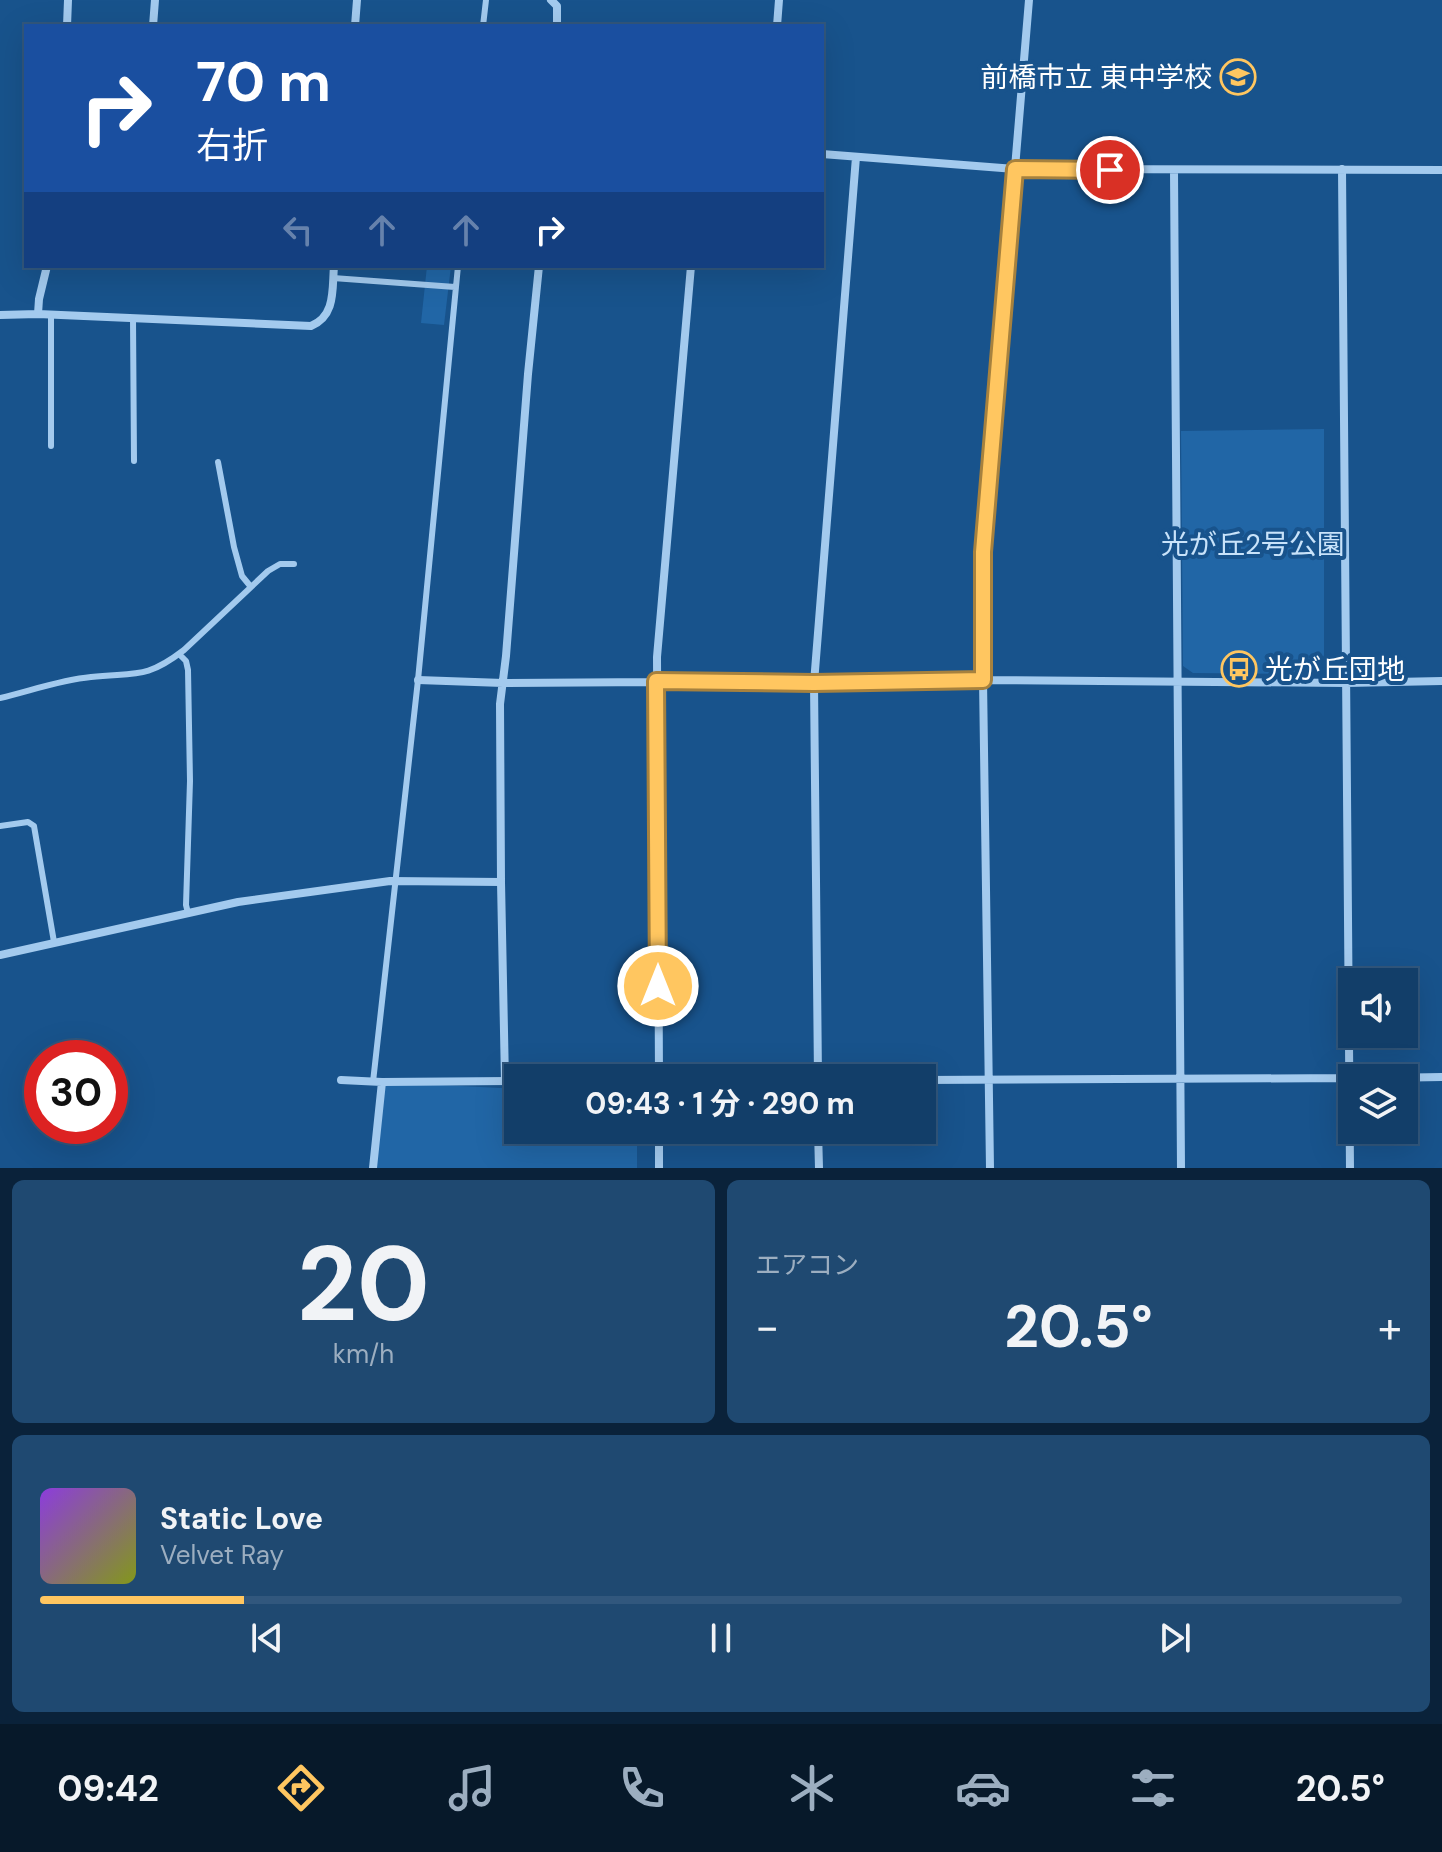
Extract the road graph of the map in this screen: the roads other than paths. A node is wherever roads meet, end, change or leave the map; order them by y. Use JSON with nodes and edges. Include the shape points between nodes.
{"nodes":[{"id":1,"x":68,"y":0,"type":"edge"},
{"id":2,"x":155,"y":0,"type":"edge"},
{"id":3,"x":357,"y":0,"type":"edge"},
{"id":4,"x":486,"y":0,"type":"edge"},
{"id":5,"x":553,"y":0,"type":"edge"},
{"id":6,"x":779,"y":0,"type":"edge"},
{"id":7,"x":1029,"y":0,"type":"edge"},
{"id":8,"x":67,"y":24,"type":"edge"},
{"id":9,"x":153,"y":24,"type":"edge"},
{"id":10,"x":355,"y":24,"type":"edge"},
{"id":11,"x":483,"y":24,"type":"edge"},
{"id":12,"x":557,"y":24,"type":"edge"},
{"id":13,"x":777,"y":24,"type":"edge"},
{"id":14,"x":824,"y":154,"type":"edge"},
{"id":15,"x":856,"y":157,"type":"junction"},
{"id":16,"x":1015,"y":169,"type":"junction"},
{"id":17,"x":1342,"y":169,"type":"junction"},
{"id":18,"x":1442,"y":170,"type":"edge"},
{"id":19,"x":1174,"y":171,"type":"junction"},
{"id":20,"x":47,"y":268,"type":"edge"},
{"id":21,"x":334,"y":268,"type":"edge"},
{"id":22,"x":458,"y":268,"type":"edge"},
{"id":23,"x":539,"y":268,"type":"edge"},
{"id":24,"x":691,"y":268,"type":"edge"},
{"id":25,"x":333,"y":278,"type":"junction"},
{"id":26,"x":455,"y":287,"type":"junction"},
{"id":27,"x":38,"y":314,"type":"junction"},
{"id":28,"x":0,"y":315,"type":"edge"},
{"id":29,"x":51,"y":315,"type":"junction"},
{"id":30,"x":133,"y":319,"type":"junction"},
{"id":31,"x":51,"y":446,"type":"dead end"},
{"id":32,"x":134,"y":461,"type":"dead end"},
{"id":33,"x":218,"y":462,"type":"dead end"},
{"id":34,"x":294,"y":564,"type":"dead end"},
{"id":35,"x":251,"y":587,"type":"junction"},
{"id":36,"x":179,"y":654,"type":"junction"},
{"id":37,"x":418,"y":680,"type":"junction"},
{"id":38,"x":983,"y":680,"type":"junction"},
{"id":39,"x":656,"y":681,"type":"junction"},
{"id":40,"x":1177,"y":681,"type":"junction"},
{"id":41,"x":1442,"y":681,"type":"edge"},
{"id":42,"x":503,"y":683,"type":"junction"},
{"id":43,"x":814,"y":683,"type":"junction"},
{"id":44,"x":1346,"y":683,"type":"junction"},
{"id":45,"x":0,"y":698,"type":"edge"},
{"id":46,"x":0,"y":826,"type":"edge"},
{"id":47,"x":396,"y":880,"type":"junction"},
{"id":48,"x":501,"y":882,"type":"junction"},
{"id":49,"x":188,"y":913,"type":"junction"},
{"id":50,"x":54,"y":942,"type":"junction"},
{"id":51,"x":0,"y":955,"type":"edge"},
{"id":52,"x":505,"y":1064,"type":"edge"},
{"id":53,"x":659,"y":1064,"type":"edge"},
{"id":54,"x":818,"y":1064,"type":"edge"},
{"id":55,"x":1350,"y":1064,"type":"edge"},
{"id":56,"x":1418,"y":1077,"type":"edge"},
{"id":57,"x":1442,"y":1077,"type":"edge"},
{"id":58,"x":1338,"y":1078,"type":"edge"},
{"id":59,"x":1179,"y":1079,"type":"junction"},
{"id":60,"x":341,"y":1080,"type":"dead end"},
{"id":61,"x":936,"y":1080,"type":"edge"},
{"id":62,"x":504,"y":1081,"type":"edge"},
{"id":63,"x":989,"y":1081,"type":"junction"},
{"id":64,"x":377,"y":1082,"type":"junction"},
{"id":65,"x":659,"y":1144,"type":"edge"},
{"id":66,"x":818,"y":1144,"type":"edge"},
{"id":67,"x":1350,"y":1144,"type":"edge"},
{"id":68,"x":373,"y":1168,"type":"edge"},
{"id":69,"x":659,"y":1168,"type":"edge"},
{"id":70,"x":819,"y":1168,"type":"edge"},
{"id":71,"x":990,"y":1168,"type":"edge"},
{"id":72,"x":1181,"y":1168,"type":"edge"},
{"id":73,"x":1350,"y":1168,"type":"edge"}],
"edges":[{"from":1,"to":8,"type":"street"},
{"from":2,"to":9,"type":"street"},
{"from":3,"to":10,"type":"street"},
{"from":4,"to":11,"type":"lane"},
{"from":5,"to":12,"type":"street"},
{"from":6,"to":13,"type":"street"},
{"from":7,"to":16,"type":"street"},
{"from":14,"to":15,"type":"street"},
{"from":15,"to":16,"type":"street"},
{"from":15,"to":43,"type":"street"},
{"from":16,"to":19,"type":"street"},
{"from":16,"to":38,"type":"street","via":[[983,552]]},
{"from":17,"to":18,"type":"street"},
{"from":17,"to":19,"type":"street"},
{"from":17,"to":44,"type":"street"},
{"from":19,"to":40,"type":"street"},
{"from":20,"to":27,"type":"street"},
{"from":21,"to":25,"type":"street"},
{"from":22,"to":26,"type":"lane"},
{"from":23,"to":42,"type":"street"},
{"from":24,"to":39,"type":"street"},
{"from":25,"to":26,"type":"lane"},
{"from":25,"to":30,"type":"street","via":[[331,306],[311,326]]},
{"from":26,"to":37,"type":"lane"},
{"from":27,"to":28,"type":"street"},
{"from":27,"to":29,"type":"street"},
{"from":29,"to":30,"type":"street"},
{"from":29,"to":31,"type":"lane"},
{"from":30,"to":32,"type":"lane"},
{"from":33,"to":35,"type":"lane","via":[[234,547]]},
{"from":34,"to":35,"type":"lane","via":[[280,564]]},
{"from":35,"to":36,"type":"lane"},
{"from":36,"to":45,"type":"lane","via":[[143,673],[90,677]]},
{"from":36,"to":49,"type":"lane","via":[[188,670]]},
{"from":37,"to":42,"type":"street"},
{"from":37,"to":47,"type":"lane"},
{"from":38,"to":40,"type":"street"},
{"from":38,"to":43,"type":"street"},
{"from":38,"to":63,"type":"street"},
{"from":39,"to":42,"type":"street"},
{"from":39,"to":43,"type":"street"},
{"from":39,"to":53,"type":"street"},
{"from":40,"to":44,"type":"street"},
{"from":40,"to":59,"type":"street"},
{"from":41,"to":44,"type":"street"},
{"from":42,"to":48,"type":"street"},
{"from":43,"to":54,"type":"street"},
{"from":44,"to":55,"type":"street"},
{"from":46,"to":50,"type":"lane","via":[[34,826]]},
{"from":47,"to":48,"type":"street"},
{"from":47,"to":49,"type":"street"},
{"from":47,"to":64,"type":"lane"},
{"from":48,"to":52,"type":"street"},
{"from":49,"to":50,"type":"street"},
{"from":50,"to":51,"type":"street"},
{"from":56,"to":57,"type":"street"},
{"from":58,"to":59,"type":"street"},
{"from":59,"to":63,"type":"street"},
{"from":59,"to":72,"type":"street"},
{"from":60,"to":64,"type":"street"},
{"from":61,"to":63,"type":"street"},
{"from":62,"to":64,"type":"street"},
{"from":63,"to":71,"type":"street"},
{"from":64,"to":68,"type":"street"},
{"from":65,"to":69,"type":"street"},
{"from":66,"to":70,"type":"street"},
{"from":67,"to":73,"type":"street"}]}
